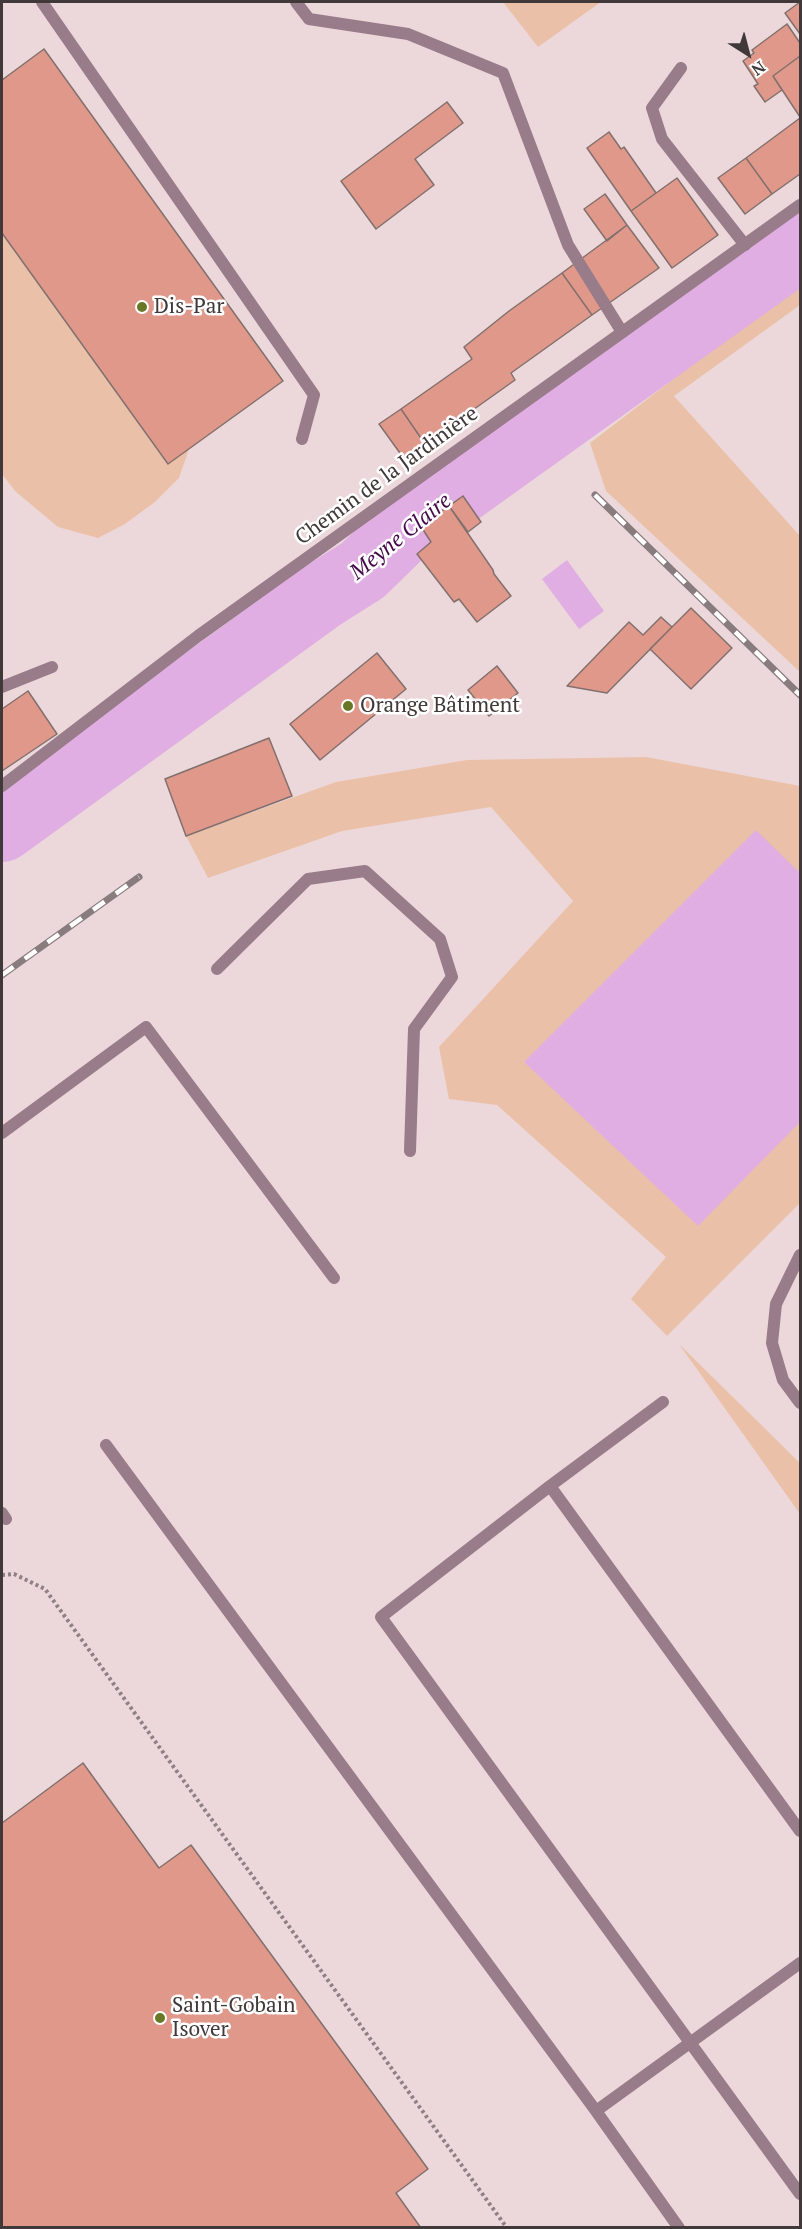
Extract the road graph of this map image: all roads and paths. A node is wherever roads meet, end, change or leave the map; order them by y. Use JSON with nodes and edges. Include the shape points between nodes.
{"nodes":[{"id":1,"x":42,"y":2,"type":"edge"},
{"id":2,"x":296,"y":2,"type":"edge"},
{"id":3,"x":681,"y":68,"type":"dead end"},
{"id":4,"x":801,"y":205,"type":"edge"},
{"id":5,"x":745,"y":244,"type":"junction"},
{"id":6,"x":621,"y":332,"type":"junction"},
{"id":7,"x":302,"y":439,"type":"dead end"},
{"id":8,"x":52,"y":667,"type":"dead end"},
{"id":9,"x":2,"y":687,"type":"edge"},
{"id":10,"x":2,"y":786,"type":"edge"},
{"id":11,"x":217,"y":969,"type":"dead end"},
{"id":12,"x":2,"y":1133,"type":"edge"},
{"id":13,"x":410,"y":1151,"type":"dead end"},
{"id":14,"x":801,"y":1255,"type":"edge"},
{"id":15,"x":334,"y":1278,"type":"dead end"},
{"id":16,"x":663,"y":1402,"type":"dead end"},
{"id":17,"x":801,"y":1403,"type":"edge"},
{"id":18,"x":106,"y":1445,"type":"dead end"},
{"id":19,"x":550,"y":1486,"type":"junction"},
{"id":20,"x":2,"y":1575,"type":"edge"},
{"id":21,"x":801,"y":1831,"type":"edge"},
{"id":22,"x":801,"y":1963,"type":"edge"},
{"id":23,"x":691,"y":2042,"type":"junction"},
{"id":24,"x":596,"y":2111,"type":"junction"},
{"id":25,"x":801,"y":2194,"type":"edge"},
{"id":26,"x":507,"y":2228,"type":"edge"},
{"id":27,"x":679,"y":2228,"type":"edge"}],
"edges":[{"from":1,"to":7,"type":"street","via":[[314,395]]},
{"from":2,"to":6,"type":"street","via":[[309,19],[408,33],[503,73],[568,245]]},
{"from":3,"to":5,"type":"street","via":[[652,108],[662,139]]},
{"from":4,"to":5,"type":"street","name":"Chemin de la Jardinière"},
{"from":5,"to":6,"type":"street","name":"Chemin de la Jardinière"},
{"from":6,"to":10,"type":"street","name":"Chemin de la Jardinière","via":[[198,636]]},
{"from":8,"to":9,"type":"street"},
{"from":11,"to":13,"type":"street","via":[[308,879],[353,872],[365,871],[440,939],[452,977],[414,1029]]},
{"from":12,"to":15,"type":"street","via":[[146,1027]]},
{"from":14,"to":17,"type":"street","via":[[776,1304],[772,1343],[783,1380]]},
{"from":16,"to":19,"type":"street"},
{"from":18,"to":24,"type":"street"},
{"from":19,"to":21,"type":"street"},
{"from":19,"to":23,"type":"street","via":[[381,1617]]},
{"from":20,"to":26,"type":"path","via":[[14,1574],[45,1589]]},
{"from":22,"to":23,"type":"street"},
{"from":23,"to":24,"type":"street"},
{"from":23,"to":25,"type":"street"},
{"from":24,"to":27,"type":"street"}]}
